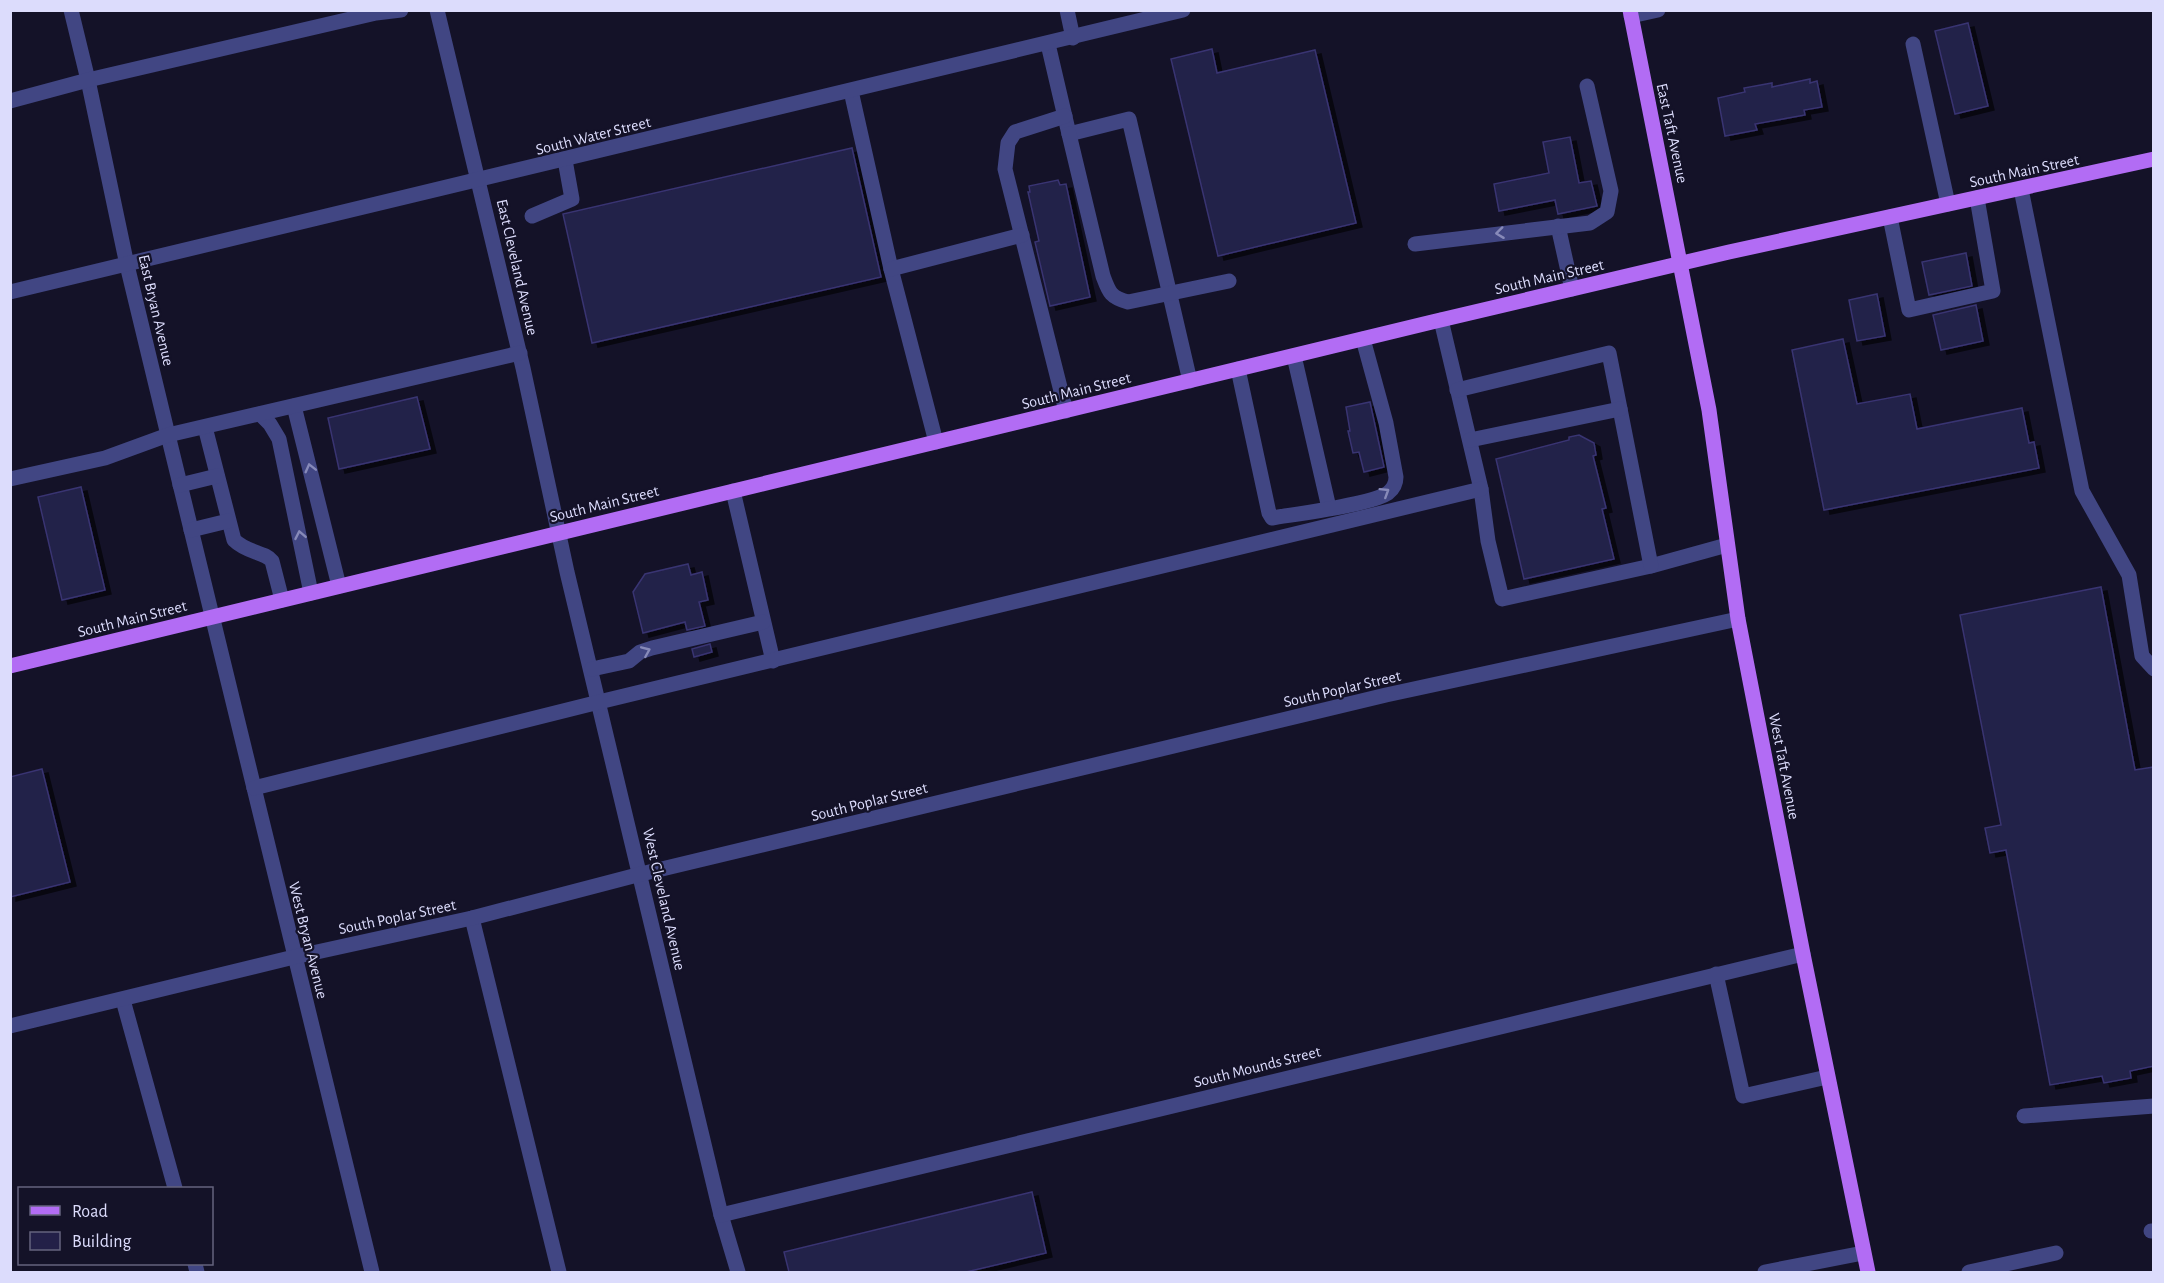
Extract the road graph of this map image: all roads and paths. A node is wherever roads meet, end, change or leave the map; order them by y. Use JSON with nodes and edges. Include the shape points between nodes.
{"nodes":[{"id":1,"x":71,"y":10,"type":"edge"},
{"id":2,"x":401,"y":10,"type":"edge"},
{"id":3,"x":437,"y":10,"type":"edge"},
{"id":4,"x":1068,"y":10,"type":"edge"},
{"id":5,"x":1183,"y":10,"type":"edge"},
{"id":6,"x":1658,"y":10,"type":"edge"},
{"id":7,"x":1631,"y":13,"type":"edge"},
{"id":8,"x":1073,"y":38,"type":"junction"},
{"id":9,"x":1048,"y":44,"type":"junction"},
{"id":10,"x":1913,"y":44,"type":"dead end"},
{"id":11,"x":88,"y":80,"type":"junction"},
{"id":12,"x":1587,"y":86,"type":"dead end"},
{"id":13,"x":851,"y":91,"type":"junction"},
{"id":14,"x":10,"y":100,"type":"edge"},
{"id":15,"x":1065,"y":116,"type":"junction"},
{"id":16,"x":1069,"y":134,"type":"junction"},
{"id":17,"x":2154,"y":159,"type":"edge"},
{"id":18,"x":565,"y":160,"type":"junction"},
{"id":19,"x":479,"y":181,"type":"junction"},
{"id":20,"x":2021,"y":189,"type":"junction"},
{"id":21,"x":1977,"y":198,"type":"junction"},
{"id":22,"x":1948,"y":204,"type":"junction"},
{"id":23,"x":532,"y":216,"type":"dead end"},
{"id":24,"x":1890,"y":217,"type":"junction"},
{"id":25,"x":1558,"y":226,"type":"junction"},
{"id":26,"x":1022,"y":235,"type":"junction"},
{"id":27,"x":1415,"y":244,"type":"dead end"},
{"id":28,"x":1679,"y":263,"type":"junction"},
{"id":29,"x":127,"y":265,"type":"junction"},
{"id":30,"x":891,"y":269,"type":"junction"},
{"id":31,"x":1229,"y":281,"type":"dead end"},
{"id":32,"x":1572,"y":289,"type":"junction"},
{"id":33,"x":10,"y":292,"type":"edge"},
{"id":34,"x":1170,"y":294,"type":"junction"},
{"id":35,"x":1441,"y":320,"type":"junction"},
{"id":36,"x":1363,"y":339,"type":"junction"},
{"id":37,"x":520,"y":353,"type":"junction"},
{"id":38,"x":1294,"y":356,"type":"junction"},
{"id":39,"x":1238,"y":369,"type":"junction"},
{"id":40,"x":1190,"y":381,"type":"junction"},
{"id":41,"x":1457,"y":390,"type":"junction"},
{"id":42,"x":294,"y":406,"type":"junction"},
{"id":43,"x":1620,"y":409,"type":"junction"},
{"id":44,"x":1066,"y":411,"type":"junction"},
{"id":45,"x":260,"y":414,"type":"junction"},
{"id":46,"x":205,"y":427,"type":"junction"},
{"id":47,"x":168,"y":435,"type":"junction"},
{"id":48,"x":1470,"y":440,"type":"junction"},
{"id":49,"x":936,"y":442,"type":"junction"},
{"id":50,"x":217,"y":476,"type":"junction"},
{"id":51,"x":10,"y":479,"type":"edge"},
{"id":52,"x":180,"y":485,"type":"junction"},
{"id":53,"x":1481,"y":489,"type":"junction"},
{"id":54,"x":733,"y":491,"type":"junction"},
{"id":55,"x":1329,"y":508,"type":"junction"},
{"id":56,"x":228,"y":521,"type":"junction"},
{"id":57,"x":191,"y":530,"type":"junction"},
{"id":58,"x":559,"y":533,"type":"junction"},
{"id":59,"x":1728,"y":552,"type":"junction"},
{"id":60,"x":1651,"y":566,"type":"junction"},
{"id":61,"x":339,"y":586,"type":"junction"},
{"id":62,"x":311,"y":593,"type":"junction"},
{"id":63,"x":282,"y":600,"type":"junction"},
{"id":64,"x":213,"y":616,"type":"junction"},
{"id":65,"x":1738,"y":620,"type":"junction"},
{"id":66,"x":763,"y":622,"type":"junction"},
{"id":67,"x":772,"y":661,"type":"junction"},
{"id":68,"x":10,"y":666,"type":"edge"},
{"id":69,"x":591,"y":669,"type":"junction"},
{"id":70,"x":2154,"y":669,"type":"edge"},
{"id":71,"x":598,"y":702,"type":"junction"},
{"id":72,"x":254,"y":788,"type":"junction"},
{"id":73,"x":641,"y":874,"type":"junction"},
{"id":74,"x":472,"y":918,"type":"junction"},
{"id":75,"x":1803,"y":954,"type":"junction"},
{"id":76,"x":294,"y":957,"type":"junction"},
{"id":77,"x":1716,"y":974,"type":"junction"},
{"id":78,"x":123,"y":1000,"type":"junction"},
{"id":79,"x":10,"y":1026,"type":"edge"},
{"id":80,"x":1827,"y":1077,"type":"junction"},
{"id":81,"x":2154,"y":1106,"type":"edge"},
{"id":82,"x":2024,"y":1116,"type":"dead end"},
{"id":83,"x":175,"y":1187,"type":"edge"},
{"id":84,"x":721,"y":1215,"type":"junction"},
{"id":85,"x":1863,"y":1253,"type":"junction"},
{"id":86,"x":2056,"y":1253,"type":"dead end"},
{"id":87,"x":372,"y":1272,"type":"edge"},
{"id":88,"x":559,"y":1272,"type":"edge"},
{"id":89,"x":738,"y":1272,"type":"edge"},
{"id":90,"x":1765,"y":1272,"type":"edge"},
{"id":91,"x":1868,"y":1272,"type":"edge"},
{"id":92,"x":1969,"y":1272,"type":"edge"}],
"edges":[{"from":1,"to":11,"type":"street","name":"East Bryan Avenue"},
{"from":2,"to":11,"type":"street"},
{"from":3,"to":19,"type":"street","name":"East Cleveland Avenue"},
{"from":4,"to":8,"type":"street"},
{"from":5,"to":8,"type":"street","name":"South Water Street"},
{"from":6,"to":7,"type":"street"},
{"from":7,"to":28,"type":"main road","name":"East Taft Avenue"},
{"from":8,"to":9,"type":"street","name":"South Water Street"},
{"from":9,"to":13,"type":"street","name":"South Water Street"},
{"from":9,"to":15,"type":"street"},
{"from":10,"to":22,"type":"street"},
{"from":11,"to":14,"type":"street"},
{"from":11,"to":29,"type":"street","name":"East Bryan Avenue"},
{"from":12,"to":25,"type":"street","via":[[1611,191],[1607,212],[1590,222]]},
{"from":13,"to":18,"type":"street","name":"South Water Street"},
{"from":13,"to":30,"type":"street"},
{"from":15,"to":16,"type":"street"},
{"from":15,"to":26,"type":"street","via":[[1016,132],[1008,143],[1005,169]]},
{"from":16,"to":34,"type":"street","via":[[1109,291],[1115,299],[1128,302]]},
{"from":16,"to":34,"type":"street","via":[[1129,119]]},
{"from":17,"to":20,"type":"main road","name":"South Main Street"},
{"from":18,"to":19,"type":"street","name":"South Water Street"},
{"from":18,"to":23,"type":"street","via":[[572,199]]},
{"from":19,"to":29,"type":"street","name":"South Water Street"},
{"from":19,"to":37,"type":"street","name":"East Cleveland Avenue"},
{"from":20,"to":21,"type":"main road","name":"South Main Street"},
{"from":20,"to":70,"type":"street","via":[[2082,491],[2129,575],[2142,656]]},
{"from":21,"to":22,"type":"main road","name":"South Main Street"},
{"from":21,"to":24,"type":"street","via":[[1993,291],[1909,310]]},
{"from":22,"to":24,"type":"main road","name":"South Main Street"},
{"from":24,"to":28,"type":"main road","name":"South Main Street"},
{"from":25,"to":27,"type":"street","one_way":true},
{"from":25,"to":32,"type":"street"},
{"from":26,"to":30,"type":"street"},
{"from":26,"to":44,"type":"street"},
{"from":28,"to":32,"type":"main road","name":"South Main Street"},
{"from":28,"to":59,"type":"main road","name":"West Taft Avenue","via":[[1708,410]]},
{"from":29,"to":33,"type":"street","name":"South Water Street"},
{"from":29,"to":47,"type":"street","name":"East Bryan Avenue"},
{"from":30,"to":49,"type":"street"},
{"from":31,"to":34,"type":"street"},
{"from":32,"to":35,"type":"main road","name":"South Main Street"},
{"from":34,"to":40,"type":"street"},
{"from":35,"to":36,"type":"main road","name":"South Main Street"},
{"from":35,"to":41,"type":"street"},
{"from":36,"to":38,"type":"main road","name":"South Main Street"},
{"from":55,"to":36,"type":"street","one_way":true,"via":[[1371,500],[1396,485],[1386,423]]},
{"from":37,"to":42,"type":"street"},
{"from":37,"to":58,"type":"street","name":"East Cleveland Avenue"},
{"from":38,"to":39,"type":"main road","name":"South Main Street"},
{"from":38,"to":55,"type":"street"},
{"from":39,"to":40,"type":"main road","name":"South Main Street"},
{"from":39,"to":55,"type":"street","via":[[1270,516]]},
{"from":40,"to":44,"type":"main road","name":"South Main Street"},
{"from":41,"to":43,"type":"street","via":[[1609,353]]},
{"from":41,"to":48,"type":"street"},
{"from":42,"to":45,"type":"street"},
{"from":61,"to":42,"type":"street","one_way":true},
{"from":43,"to":48,"type":"street"},
{"from":43,"to":60,"type":"street"},
{"from":44,"to":49,"type":"main road","name":"South Main Street"},
{"from":45,"to":46,"type":"street"},
{"from":62,"to":45,"type":"street","one_way":true,"via":[[279,439]]},
{"from":46,"to":47,"type":"street"},
{"from":46,"to":50,"type":"street"},
{"from":47,"to":51,"type":"street","via":[[105,458]]},
{"from":47,"to":52,"type":"street","name":"East Bryan Avenue"},
{"from":48,"to":53,"type":"street"},
{"from":49,"to":54,"type":"main road","name":"South Main Street"},
{"from":50,"to":52,"type":"street"},
{"from":50,"to":56,"type":"street"},
{"from":52,"to":57,"type":"street","name":"East Bryan Avenue"},
{"from":53,"to":60,"type":"street","via":[[1502,599]]},
{"from":53,"to":67,"type":"street"},
{"from":54,"to":58,"type":"main road","name":"South Main Street"},
{"from":54,"to":66,"type":"street"},
{"from":56,"to":57,"type":"street"},
{"from":56,"to":63,"type":"street","via":[[240,546],[272,561]]},
{"from":57,"to":64,"type":"street","name":"East Bryan Avenue"},
{"from":58,"to":61,"type":"main road","name":"South Main Street"},
{"from":58,"to":69,"type":"street","name":"West Cleveland Avenue"},
{"from":59,"to":60,"type":"street"},
{"from":59,"to":65,"type":"main road","name":"West Taft Avenue"},
{"from":61,"to":62,"type":"main road","name":"South Main Street"},
{"from":62,"to":63,"type":"main road","name":"South Main Street"},
{"from":63,"to":64,"type":"main road","name":"South Main Street"},
{"from":64,"to":68,"type":"main road","name":"South Main Street"},
{"from":64,"to":72,"type":"street","name":"West Bryan Avenue"},
{"from":65,"to":73,"type":"street","name":"South Poplar Street","via":[[1386,695]]},
{"from":65,"to":75,"type":"main road","name":"West Taft Avenue"},
{"from":66,"to":67,"type":"street"},
{"from":69,"to":66,"type":"street","one_way":true,"via":[[629,661],[652,648]]},
{"from":67,"to":71,"type":"street"},
{"from":69,"to":71,"type":"street","name":"West Cleveland Avenue"},
{"from":71,"to":72,"type":"street"},
{"from":71,"to":73,"type":"street","name":"West Cleveland Avenue"},
{"from":72,"to":76,"type":"street","name":"West Bryan Avenue"},
{"from":73,"to":74,"type":"street","name":"South Poplar Street"},
{"from":73,"to":84,"type":"street","name":"West Cleveland Avenue"},
{"from":74,"to":76,"type":"street","name":"South Poplar Street"},
{"from":74,"to":88,"type":"street"},
{"from":75,"to":77,"type":"street","name":"South Mounds Street"},
{"from":75,"to":80,"type":"main road","name":"West Taft Avenue"},
{"from":76,"to":78,"type":"street","name":"South Poplar Street"},
{"from":76,"to":87,"type":"street","name":"West Bryan Avenue"},
{"from":77,"to":80,"type":"street","via":[[1743,1096]]},
{"from":77,"to":84,"type":"street","name":"South Mounds Street"},
{"from":78,"to":79,"type":"street","name":"South Poplar Street"},
{"from":78,"to":83,"type":"street"},
{"from":80,"to":85,"type":"main road","name":"West Taft Avenue"},
{"from":81,"to":82,"type":"street"},
{"from":84,"to":89,"type":"street","name":"West Cleveland Avenue"},
{"from":85,"to":90,"type":"street"},
{"from":85,"to":91,"type":"main road","name":"West Taft Avenue"},
{"from":86,"to":92,"type":"street"}]}
